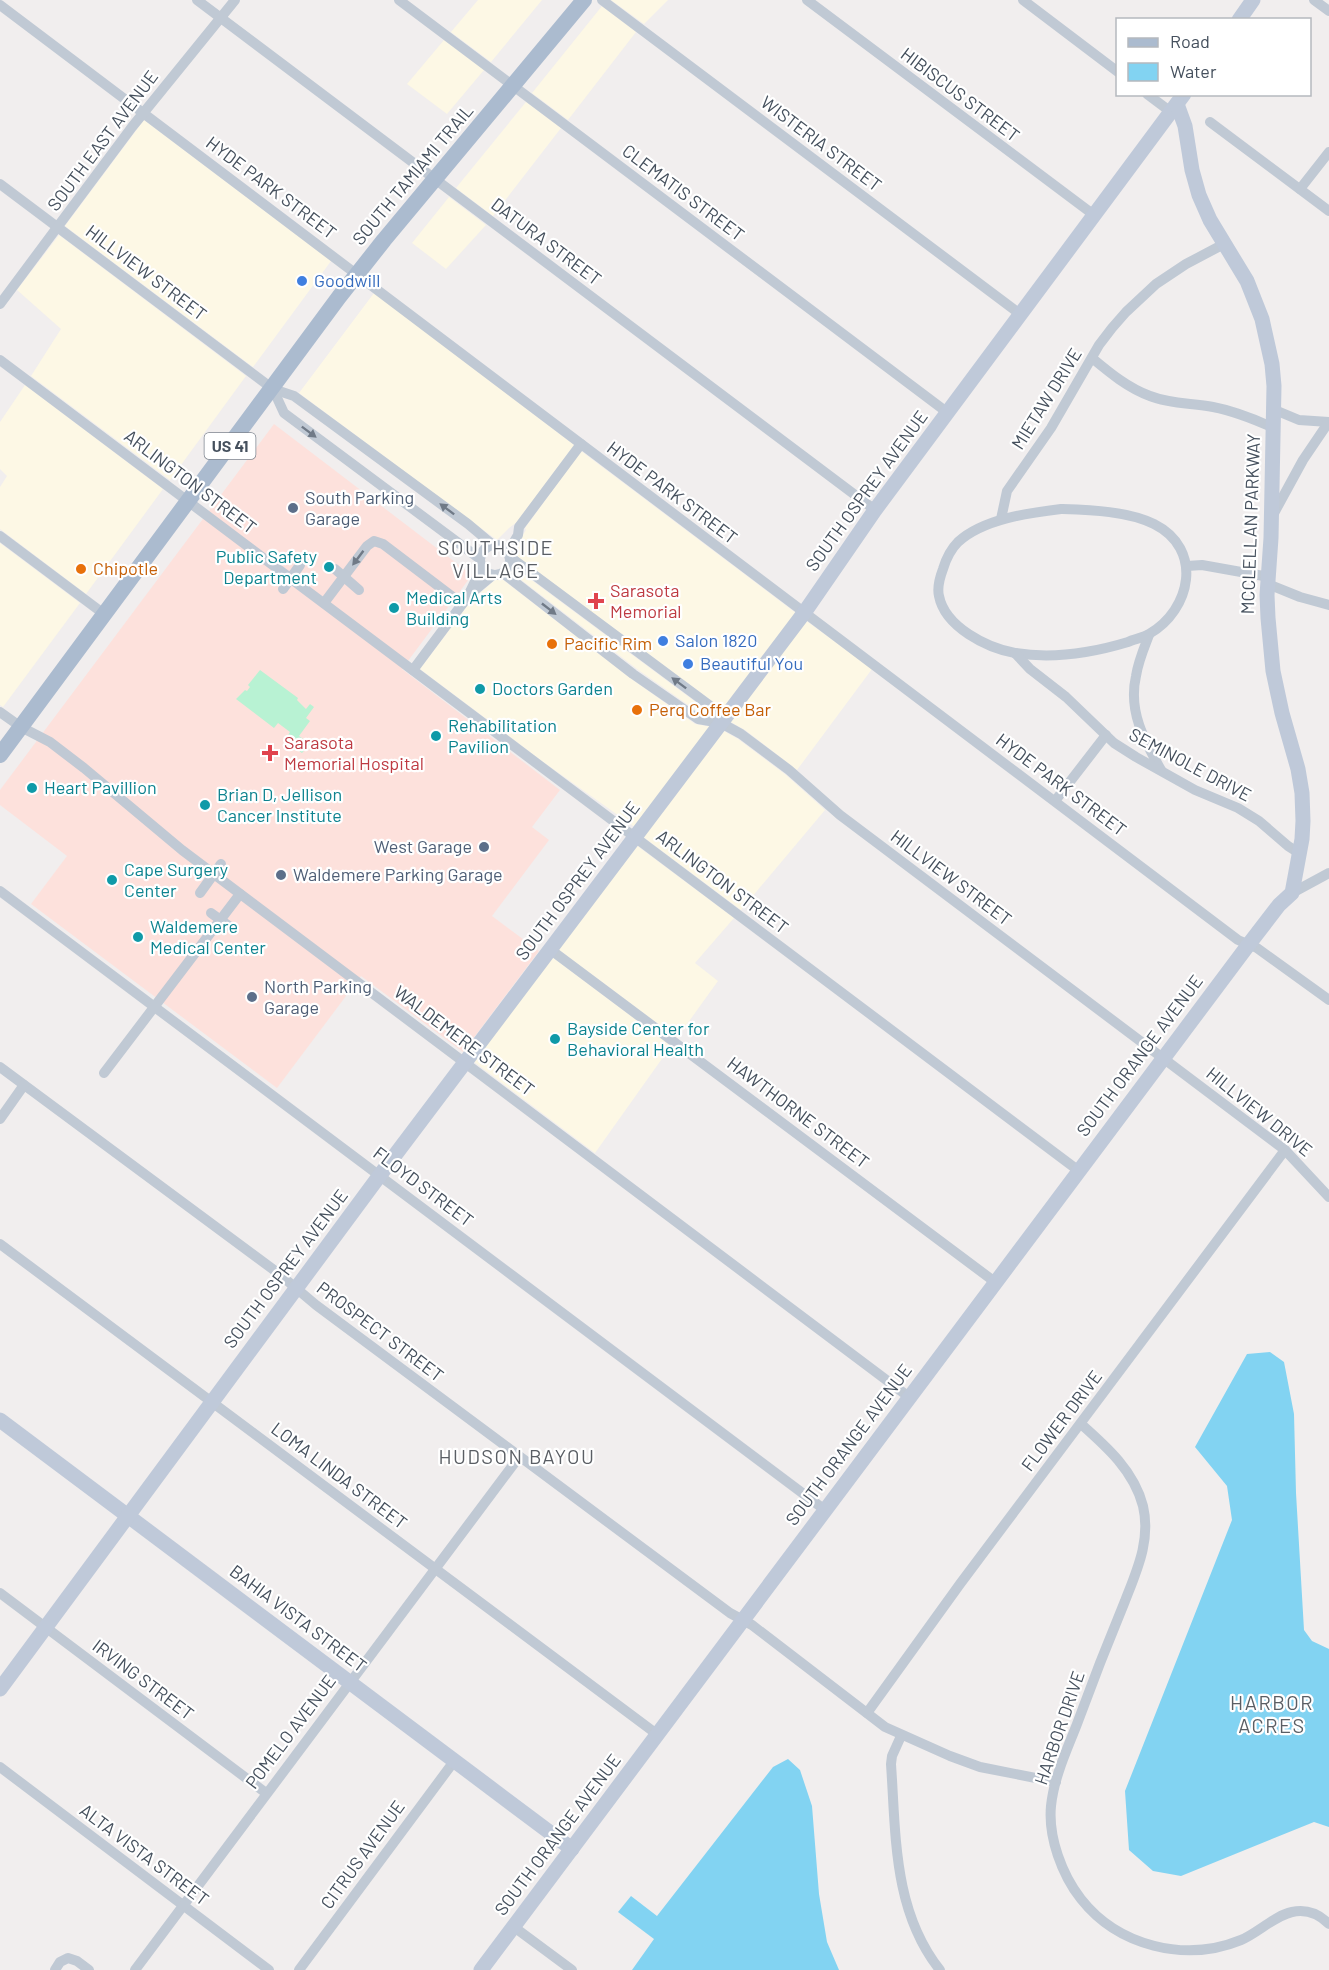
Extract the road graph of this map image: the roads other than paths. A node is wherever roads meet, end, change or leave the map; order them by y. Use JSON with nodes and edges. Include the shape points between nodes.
{"nodes":[{"id":1,"x":197,"y":0,"type":"edge"},
{"id":2,"x":235,"y":0,"type":"edge"},
{"id":3,"x":399,"y":0,"type":"edge"},
{"id":4,"x":584,"y":0,"type":"edge"},
{"id":5,"x":603,"y":0,"type":"edge"},
{"id":6,"x":807,"y":0,"type":"edge"},
{"id":7,"x":1023,"y":0,"type":"edge"},
{"id":8,"x":1252,"y":0,"type":"edge"},
{"id":9,"x":1314,"y":0,"type":"edge"},
{"id":10,"x":0,"y":5,"type":"edge"},
{"id":11,"x":1329,"y":11,"type":"edge"},
{"id":12,"x":221,"y":18,"type":"junction"},
{"id":13,"x":1240,"y":18,"type":"edge"},
{"id":14,"x":1116,"y":70,"type":"edge"},
{"id":15,"x":513,"y":85,"type":"junction"},
{"id":16,"x":1153,"y":96,"type":"edge"},
{"id":17,"x":1178,"y":104,"type":"edge"},
{"id":18,"x":144,"y":113,"type":"junction"},
{"id":19,"x":1210,"y":122,"type":"dead end"},
{"id":20,"x":1329,"y":152,"type":"edge"},
{"id":21,"x":435,"y":179,"type":"junction"},
{"id":22,"x":0,"y":184,"type":"edge"},
{"id":23,"x":1300,"y":189,"type":"junction"},
{"id":24,"x":1329,"y":211,"type":"edge"},
{"id":25,"x":1094,"y":215,"type":"junction"},
{"id":26,"x":58,"y":228,"type":"junction"},
{"id":27,"x":1224,"y":244,"type":"junction"},
{"id":28,"x":357,"y":274,"type":"junction"},
{"id":29,"x":0,"y":304,"type":"edge"},
{"id":30,"x":1020,"y":314,"type":"junction"},
{"id":31,"x":1092,"y":358,"type":"junction"},
{"id":32,"x":0,"y":360,"type":"edge"},
{"id":33,"x":273,"y":389,"type":"junction"},
{"id":34,"x":1275,"y":410,"type":"junction"},
{"id":35,"x":948,"y":412,"type":"junction"},
{"id":36,"x":1329,"y":423,"type":"edge"},
{"id":37,"x":1274,"y":428,"type":"junction"},
{"id":38,"x":581,"y":444,"type":"junction"},
{"id":39,"x":188,"y":501,"type":"junction"},
{"id":40,"x":875,"y":510,"type":"junction"},
{"id":41,"x":1001,"y":519,"type":"junction"},
{"id":42,"x":1271,"y":520,"type":"junction"},
{"id":43,"x":0,"y":536,"type":"edge"},
{"id":44,"x":502,"y":550,"type":"junction"},
{"id":45,"x":481,"y":563,"type":"junction"},
{"id":46,"x":300,"y":565,"type":"dead end"},
{"id":47,"x":1187,"y":566,"type":"junction"},
{"id":48,"x":335,"y":569,"type":"dead end"},
{"id":49,"x":498,"y":574,"type":"junction"},
{"id":50,"x":1268,"y":581,"type":"junction"},
{"id":51,"x":283,"y":589,"type":"dead end"},
{"id":52,"x":359,"y":590,"type":"dead end"},
{"id":53,"x":466,"y":599,"type":"junction"},
{"id":54,"x":324,"y":603,"type":"junction"},
{"id":55,"x":1329,"y":604,"type":"edge"},
{"id":56,"x":804,"y":613,"type":"junction"},
{"id":57,"x":104,"y":614,"type":"junction"},
{"id":58,"x":1149,"y":635,"type":"junction"},
{"id":59,"x":1015,"y":653,"type":"junction"},
{"id":60,"x":413,"y":670,"type":"junction"},
{"id":61,"x":0,"y":712,"type":"edge"},
{"id":62,"x":721,"y":723,"type":"junction"},
{"id":63,"x":21,"y":727,"type":"junction"},
{"id":64,"x":1106,"y":735,"type":"junction"},
{"id":65,"x":0,"y":755,"type":"edge"},
{"id":66,"x":1161,"y":771,"type":"junction"},
{"id":67,"x":1056,"y":801,"type":"junction"},
{"id":68,"x":635,"y":837,"type":"junction"},
{"id":69,"x":1299,"y":853,"type":"junction"},
{"id":70,"x":221,"y":864,"type":"dead end"},
{"id":71,"x":1329,"y":873,"type":"edge"},
{"id":72,"x":0,"y":891,"type":"edge"},
{"id":73,"x":200,"y":893,"type":"dead end"},
{"id":74,"x":1292,"y":893,"type":"junction"},
{"id":75,"x":240,"y":894,"type":"junction"},
{"id":76,"x":212,"y":913,"type":"dead end"},
{"id":77,"x":229,"y":926,"type":"dead end"},
{"id":78,"x":1249,"y":944,"type":"junction"},
{"id":79,"x":551,"y":950,"type":"junction"},
{"id":80,"x":1329,"y":1000,"type":"edge"},
{"id":81,"x":155,"y":1006,"type":"junction"},
{"id":82,"x":1163,"y":1058,"type":"junction"},
{"id":83,"x":466,"y":1063,"type":"junction"},
{"id":84,"x":0,"y":1067,"type":"edge"},
{"id":85,"x":104,"y":1073,"type":"dead end"},
{"id":86,"x":24,"y":1085,"type":"junction"},
{"id":87,"x":0,"y":1119,"type":"edge"},
{"id":88,"x":1285,"y":1150,"type":"junction"},
{"id":89,"x":1079,"y":1171,"type":"junction"},
{"id":90,"x":380,"y":1176,"type":"junction"},
{"id":91,"x":1329,"y":1197,"type":"edge"},
{"id":92,"x":0,"y":1244,"type":"edge"},
{"id":93,"x":995,"y":1282,"type":"junction"},
{"id":94,"x":296,"y":1288,"type":"junction"},
{"id":95,"x":909,"y":1397,"type":"junction"},
{"id":96,"x":212,"y":1402,"type":"junction"},
{"id":97,"x":0,"y":1420,"type":"edge"},
{"id":98,"x":1081,"y":1424,"type":"junction"},
{"id":99,"x":519,"y":1457,"type":"junction"},
{"id":100,"x":825,"y":1510,"type":"junction"},
{"id":101,"x":127,"y":1515,"type":"junction"},
{"id":102,"x":434,"y":1568,"type":"junction"},
{"id":103,"x":0,"y":1593,"type":"edge"},
{"id":104,"x":742,"y":1621,"type":"junction"},
{"id":105,"x":45,"y":1628,"type":"junction"},
{"id":106,"x":349,"y":1681,"type":"junction"},
{"id":107,"x":0,"y":1689,"type":"edge"},
{"id":108,"x":867,"y":1713,"type":"junction"},
{"id":109,"x":657,"y":1735,"type":"junction"},
{"id":110,"x":901,"y":1736,"type":"junction"},
{"id":111,"x":455,"y":1760,"type":"junction"},
{"id":112,"x":0,"y":1767,"type":"edge"},
{"id":113,"x":1056,"y":1782,"type":"junction"},
{"id":114,"x":266,"y":1793,"type":"junction"},
{"id":115,"x":572,"y":1849,"type":"junction"},
{"id":116,"x":183,"y":1905,"type":"junction"},
{"id":117,"x":1329,"y":1924,"type":"edge"},
{"id":118,"x":514,"y":1926,"type":"junction"},
{"id":119,"x":55,"y":1970,"type":"edge"},
{"id":120,"x":89,"y":1970,"type":"edge"},
{"id":121,"x":135,"y":1970,"type":"edge"},
{"id":122,"x":269,"y":1970,"type":"edge"},
{"id":123,"x":299,"y":1970,"type":"edge"},
{"id":124,"x":481,"y":1970,"type":"edge"},
{"id":125,"x":572,"y":1970,"type":"edge"},
{"id":126,"x":940,"y":1970,"type":"edge"}],
"edges":[{"from":1,"to":12,"type":"street","name":"DATURA STREET"},
{"from":2,"to":12,"type":"street","name":"SOUTH EAST AVENUE"},
{"from":3,"to":15,"type":"street","name":"CLEMATIS STREET"},
{"from":4,"to":15,"type":"main road","name":"SOUTH TAMIAMI TRAIL"},
{"from":5,"to":30,"type":"street","name":"WISTERIA STREET"},
{"from":6,"to":25,"type":"street","name":"HIBISCUS STREET"},
{"from":7,"to":14,"type":"street"},
{"from":8,"to":13,"type":"street"},
{"from":9,"to":11,"type":"street"},
{"from":10,"to":18,"type":"street","name":"HYDE PARK STREET"},
{"from":12,"to":18,"type":"street","name":"SOUTH EAST AVENUE"},
{"from":12,"to":21,"type":"street","name":"DATURA STREET"},
{"from":15,"to":21,"type":"main road","name":"SOUTH TAMIAMI TRAIL"},
{"from":15,"to":35,"type":"street","name":"CLEMATIS STREET"},
{"from":16,"to":17,"type":"street"},
{"from":17,"to":25,"type":"street","name":"SOUTH OSPREY AVENUE"},
{"from":17,"to":27,"type":"street","name":"MCCLELLAN PARKWAY","via":[[1199,195]]},
{"from":18,"to":26,"type":"street","name":"SOUTH EAST AVENUE"},
{"from":18,"to":28,"type":"street","name":"HYDE PARK STREET"},
{"from":19,"to":23,"type":"street"},
{"from":20,"to":23,"type":"street"},
{"from":21,"to":28,"type":"main road","name":"SOUTH TAMIAMI TRAIL","number":"US 41"},
{"from":21,"to":40,"type":"street","name":"DATURA STREET"},
{"from":22,"to":26,"type":"street","name":"HILLVIEW STREET"},
{"from":23,"to":24,"type":"street"},
{"from":25,"to":30,"type":"street","name":"SOUTH OSPREY AVENUE"},
{"from":26,"to":29,"type":"street","name":"SOUTH EAST AVENUE"},
{"from":26,"to":33,"type":"street","name":"HILLVIEW STREET"},
{"from":27,"to":31,"type":"street","name":"MIETAW DRIVE","via":[[1170,274],[1143,296],[1112,328]]},
{"from":27,"to":34,"type":"street","name":"MCCLELLAN PARKWAY","via":[[1262,319],[1272,364]]},
{"from":28,"to":33,"type":"main road","name":"SOUTH TAMIAMI TRAIL","number":"US 41"},
{"from":28,"to":38,"type":"street","name":"HYDE PARK STREET"},
{"from":30,"to":35,"type":"street","name":"SOUTH OSPREY AVENUE"},
{"from":31,"to":37,"type":"street","via":[[1130,388],[1149,396],[1231,411]]},
{"from":31,"to":41,"type":"street","name":"MIETAW DRIVE","via":[[1051,428],[1007,491]]},
{"from":32,"to":39,"type":"street","name":"ARLINGTON STREET"},
{"from":33,"to":39,"type":"main road","name":"SOUTH TAMIAMI TRAIL","number":"US 41"},
{"from":44,"to":33,"type":"street","name":"HILLVIEW STREET","one_way":true,"via":[[294,396]]},
{"from":33,"to":45,"type":"street","name":"HILLVIEW STREET","one_way":true,"via":[[284,413]]},
{"from":34,"to":36,"type":"street","via":[[1299,420]]},
{"from":34,"to":37,"type":"street","name":"MCCLELLAN PARKWAY"},
{"from":35,"to":40,"type":"street","name":"SOUTH OSPREY AVENUE"},
{"from":36,"to":42,"type":"street","via":[[1303,460]]},
{"from":37,"to":42,"type":"street","name":"MCCLELLAN PARKWAY"},
{"from":38,"to":44,"type":"street","via":[[512,531]]},
{"from":38,"to":56,"type":"street","name":"HYDE PARK STREET"},
{"from":39,"to":54,"type":"street","name":"ARLINGTON STREET"},
{"from":39,"to":57,"type":"main road","name":"SOUTH TAMIAMI TRAIL","number":"US 41"},
{"from":40,"to":56,"type":"street","name":"SOUTH OSPREY AVENUE"},
{"from":41,"to":47,"type":"street","via":[[1061,509],[1131,517],[1153,524],[1169,535]]},
{"from":41,"to":59,"type":"street","via":[[969,534],[951,551],[940,578],[939,595],[964,632]]},
{"from":42,"to":50,"type":"street","name":"MCCLELLAN PARKWAY"},
{"from":43,"to":57,"type":"street"},
{"from":44,"to":45,"type":"street","via":[[484,550]]},
{"from":44,"to":49,"type":"street","via":[[508,569]]},
{"from":62,"to":44,"type":"street","name":"HILLVIEW STREET","one_way":true,"via":[[709,705]]},
{"from":45,"to":49,"type":"street","via":[[486,572]]},
{"from":45,"to":53,"type":"street"},
{"from":46,"to":51,"type":"street","bridge":true},
{"from":47,"to":50,"type":"street","via":[[1202,565]]},
{"from":47,"to":58,"type":"street","via":[[1180,602]]},
{"from":48,"to":52,"type":"street","bridge":true},
{"from":49,"to":53,"type":"street"},
{"from":49,"to":62,"type":"street","name":"HILLVIEW STREET","one_way":true,"via":[[698,719]]},
{"from":50,"to":55,"type":"street","via":[[1300,597]]},
{"from":50,"to":69,"type":"street","name":"MCCLELLAN PARKWAY","via":[[1274,671],[1302,793]]},
{"from":53,"to":54,"type":"street","one_way":true,"via":[[379,542],[370,543]]},
{"from":53,"to":60,"type":"street"},
{"from":54,"to":60,"type":"street","name":"ARLINGTON STREET"},
{"from":56,"to":62,"type":"street","name":"SOUTH OSPREY AVENUE"},
{"from":56,"to":67,"type":"street","name":"HYDE PARK STREET"},
{"from":57,"to":63,"type":"main road","name":"SOUTH TAMIAMI TRAIL","number":"US 41"},
{"from":58,"to":59,"type":"street","via":[[1077,653]]},
{"from":58,"to":66,"type":"street","via":[[1135,678],[1134,701],[1140,729]]},
{"from":59,"to":64,"type":"street","name":"SEMINOLE DRIVE"},
{"from":60,"to":68,"type":"street","name":"ARLINGTON STREET"},
{"from":61,"to":63,"type":"street","name":"WALDEMERE STREET"},
{"from":62,"to":68,"type":"street","name":"SOUTH OSPREY AVENUE"},
{"from":62,"to":82,"type":"street","name":"HILLVIEW STREET","via":[[789,770],[840,815]]},
{"from":63,"to":65,"type":"main road","name":"SOUTH TAMIAMI TRAIL","number":"US 41"},
{"from":63,"to":75,"type":"street","name":"WALDEMERE STREET","via":[[50,742]]},
{"from":64,"to":66,"type":"street","name":"SEMINOLE DRIVE"},
{"from":64,"to":67,"type":"street"},
{"from":66,"to":69,"type":"street","name":"SEMINOLE DRIVE","via":[[1238,808]]},
{"from":67,"to":78,"type":"street","name":"HYDE PARK STREET","via":[[1238,940]]},
{"from":68,"to":79,"type":"street","name":"SOUTH OSPREY AVENUE"},
{"from":68,"to":89,"type":"street","name":"ARLINGTON STREET"},
{"from":69,"to":74,"type":"street","name":"MCCLELLAN PARKWAY"},
{"from":70,"to":73,"type":"street","bridge":true},
{"from":71,"to":74,"type":"street"},
{"from":72,"to":81,"type":"street","name":"FLOYD STREET"},
{"from":74,"to":78,"type":"street"},
{"from":75,"to":81,"type":"street"},
{"from":75,"to":83,"type":"street","name":"WALDEMERE STREET"},
{"from":76,"to":77,"type":"street","bridge":true},
{"from":78,"to":80,"type":"street","name":"HYDE PARK STREET"},
{"from":78,"to":82,"type":"street","name":"SOUTH ORANGE AVENUE"},
{"from":79,"to":83,"type":"street","name":"SOUTH OSPREY AVENUE"},
{"from":79,"to":93,"type":"street","name":"HAWTHORNE STREET"},
{"from":81,"to":85,"type":"street"},
{"from":81,"to":90,"type":"street","name":"FLOYD STREET"},
{"from":82,"to":88,"type":"street","name":"HILLVIEW DRIVE"},
{"from":82,"to":89,"type":"street","name":"SOUTH ORANGE AVENUE"},
{"from":83,"to":90,"type":"street","name":"SOUTH OSPREY AVENUE"},
{"from":83,"to":95,"type":"street","name":"WALDEMERE STREET"},
{"from":84,"to":86,"type":"street","name":"PROSPECT STREET"},
{"from":86,"to":87,"type":"street"},
{"from":86,"to":94,"type":"street","name":"PROSPECT STREET"},
{"from":88,"to":91,"type":"street","name":"HILLVIEW DRIVE"},
{"from":88,"to":98,"type":"street","name":"FLOWER DRIVE"},
{"from":89,"to":93,"type":"street","name":"SOUTH ORANGE AVENUE"},
{"from":90,"to":94,"type":"street","name":"SOUTH OSPREY AVENUE"},
{"from":90,"to":100,"type":"street","name":"FLOYD STREET"},
{"from":92,"to":96,"type":"street","name":"LOMA LINDA STREET"},
{"from":93,"to":95,"type":"street","name":"SOUTH ORANGE AVENUE"},
{"from":94,"to":96,"type":"street","name":"SOUTH OSPREY AVENUE"},
{"from":94,"to":99,"type":"street","name":"PROSPECT STREET"},
{"from":95,"to":100,"type":"street","name":"SOUTH ORANGE AVENUE"},
{"from":96,"to":101,"type":"street","name":"SOUTH OSPREY AVENUE"},
{"from":96,"to":102,"type":"street","name":"LOMA LINDA STREET"},
{"from":97,"to":101,"type":"street","name":"BAHIA VISTA STREET"},
{"from":98,"to":108,"type":"street","name":"FLOWER DRIVE"},
{"from":98,"to":113,"type":"street","name":"HARBOR DRIVE","via":[[1108,1448],[1132,1479],[1143,1506],[1146,1536],[1138,1567]]},
{"from":99,"to":102,"type":"street","name":"POMELO AVENUE"},
{"from":99,"to":104,"type":"street","name":"PROSPECT STREET"},
{"from":100,"to":104,"type":"street","name":"SOUTH ORANGE AVENUE"},
{"from":101,"to":105,"type":"street","name":"SOUTH OSPREY AVENUE"},
{"from":101,"to":106,"type":"street","name":"BAHIA VISTA STREET"},
{"from":102,"to":106,"type":"street","name":"POMELO AVENUE"},
{"from":102,"to":109,"type":"street","name":"LOMA LINDA STREET"},
{"from":103,"to":105,"type":"street","name":"IRVING STREET"},
{"from":104,"to":108,"type":"street"},
{"from":104,"to":109,"type":"street","name":"SOUTH ORANGE AVENUE"},
{"from":105,"to":107,"type":"street","name":"SOUTH OSPREY AVENUE"},
{"from":105,"to":114,"type":"street","name":"IRVING STREET"},
{"from":106,"to":111,"type":"street","name":"BAHIA VISTA STREET"},
{"from":106,"to":114,"type":"street","name":"POMELO AVENUE"},
{"from":108,"to":110,"type":"street"},
{"from":109,"to":115,"type":"street","name":"SOUTH ORANGE AVENUE"},
{"from":110,"to":113,"type":"street","via":[[980,1767]]},
{"from":110,"to":126,"type":"street","via":[[891,1764],[899,1874],[915,1929]]},
{"from":111,"to":115,"type":"street","name":"BAHIA VISTA STREET"},
{"from":111,"to":123,"type":"street","name":"CITRUS AVENUE"},
{"from":112,"to":116,"type":"street","name":"ALTA VISTA STREET"},
{"from":113,"to":117,"type":"street","name":"HARBOR DRIVE","via":[[1051,1812],[1059,1857],[1080,1898],[1112,1928],[1148,1945],[1195,1950],[1238,1941],[1290,1912],[1317,1914]]},
{"from":114,"to":116,"type":"street","name":"POMELO AVENUE"},
{"from":115,"to":118,"type":"street","name":"SOUTH ORANGE AVENUE"},
{"from":116,"to":121,"type":"street","name":"POMELO AVENUE"},
{"from":116,"to":122,"type":"street","name":"ALTA VISTA STREET"},
{"from":118,"to":124,"type":"street","name":"SOUTH ORANGE AVENUE"},
{"from":118,"to":125,"type":"street"},
{"from":119,"to":120,"type":"street","via":[[68,1958]]}]}
